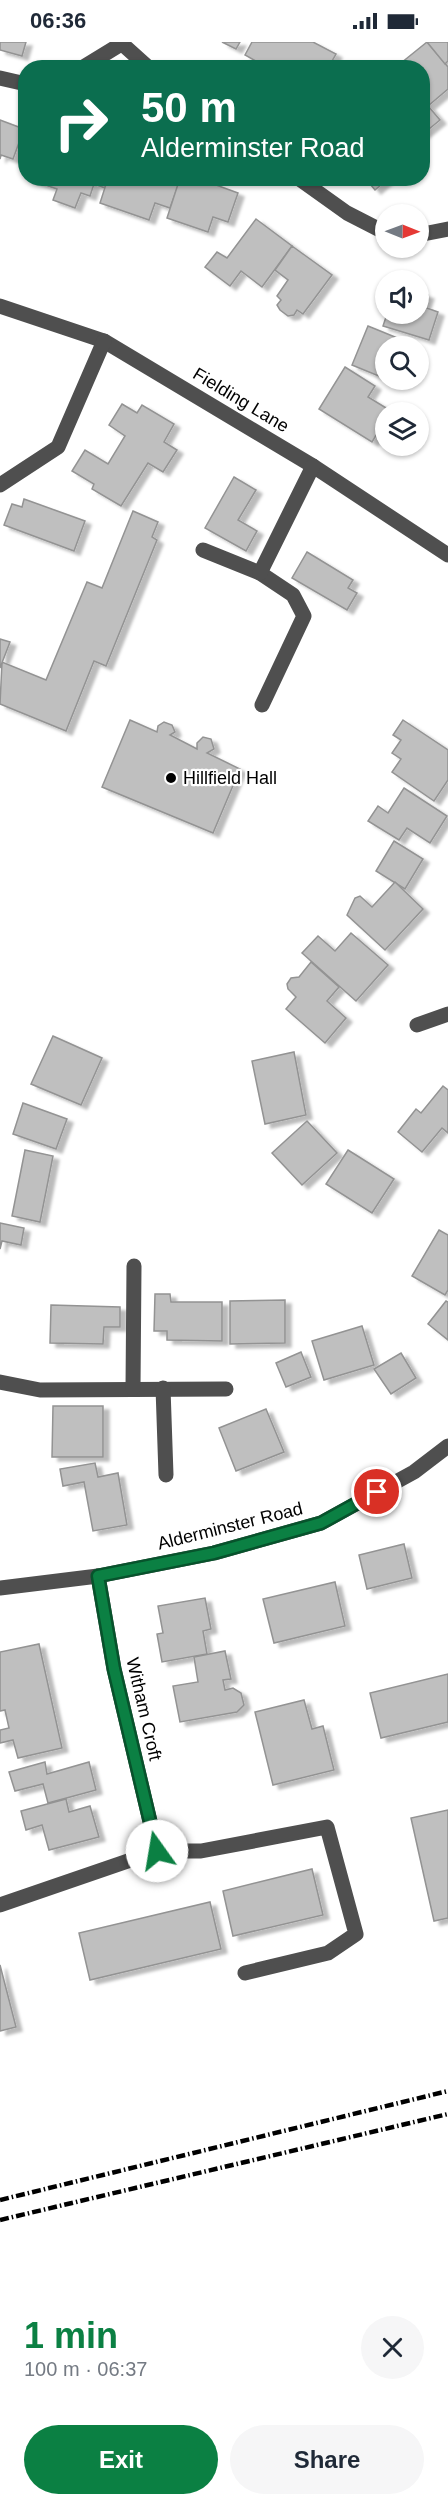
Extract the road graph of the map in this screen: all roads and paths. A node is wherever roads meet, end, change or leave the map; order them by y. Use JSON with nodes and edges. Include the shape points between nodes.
{"nodes":[{"id":1,"x":120,"y":43,"type":"edge"},
{"id":2,"x":94,"y":60,"type":"edge"},
{"id":3,"x":140,"y":60,"type":"edge"},
{"id":4,"x":0,"y":78,"type":"edge"},
{"id":5,"x":18,"y":82,"type":"edge"},
{"id":6,"x":309,"y":186,"type":"edge"},
{"id":7,"x":375,"y":227,"type":"edge"},
{"id":8,"x":448,"y":229,"type":"edge"},
{"id":9,"x":429,"y":233,"type":"edge"},
{"id":10,"x":0,"y":306,"type":"edge"},
{"id":11,"x":104,"y":341,"type":"junction"},
{"id":12,"x":313,"y":466,"type":"junction"},
{"id":13,"x":0,"y":484,"type":"edge"},
{"id":14,"x":203,"y":550,"type":"dead end"},
{"id":15,"x":448,"y":555,"type":"edge"},
{"id":16,"x":260,"y":573,"type":"junction"},
{"id":17,"x":262,"y":705,"type":"dead end"},
{"id":18,"x":448,"y":1014,"type":"edge"},
{"id":19,"x":417,"y":1025,"type":"dead end"},
{"id":20,"x":134,"y":1266,"type":"dead end"},
{"id":21,"x":0,"y":1382,"type":"edge"},
{"id":22,"x":133,"y":1388,"type":"junction"},
{"id":23,"x":163,"y":1388,"type":"junction"},
{"id":24,"x":226,"y":1389,"type":"dead end"},
{"id":25,"x":448,"y":1446,"type":"edge"},
{"id":26,"x":166,"y":1475,"type":"dead end"},
{"id":27,"x":98,"y":1576,"type":"junction"},
{"id":28,"x":0,"y":1588,"type":"edge"},
{"id":29,"x":157,"y":1851,"type":"junction"},
{"id":30,"x":0,"y":1905,"type":"edge"},
{"id":31,"x":245,"y":1973,"type":"dead end"}],
"edges":[{"from":1,"to":2,"type":"street"},
{"from":1,"to":3,"type":"street"},
{"from":4,"to":5,"type":"street"},
{"from":6,"to":7,"type":"street"},
{"from":8,"to":9,"type":"street"},
{"from":10,"to":11,"type":"street","name":"Fielding Lane"},
{"from":11,"to":12,"type":"street","name":"Fielding Lane"},
{"from":11,"to":13,"type":"street","via":[[58,447]]},
{"from":12,"to":15,"type":"street","name":"Fielding Lane"},
{"from":12,"to":16,"type":"street"},
{"from":14,"to":16,"type":"street"},
{"from":16,"to":17,"type":"street","via":[[293,595],[304,616]]},
{"from":18,"to":19,"type":"street"},
{"from":20,"to":22,"type":"street"},
{"from":21,"to":22,"type":"street","via":[[40,1390]]},
{"from":22,"to":23,"type":"street"},
{"from":23,"to":24,"type":"street"},
{"from":23,"to":26,"type":"street"},
{"from":25,"to":27,"type":"street","name":"Alderminster Road","via":[[414,1472],[321,1523],[214,1553]]},
{"from":27,"to":28,"type":"street","name":"Alderminster Road"},
{"from":27,"to":29,"type":"street","name":"Witham Croft","via":[[114,1669]]},
{"from":29,"to":30,"type":"street"},
{"from":29,"to":31,"type":"street","via":[[201,1851],[327,1827],[356,1934],[328,1953]]}]}
